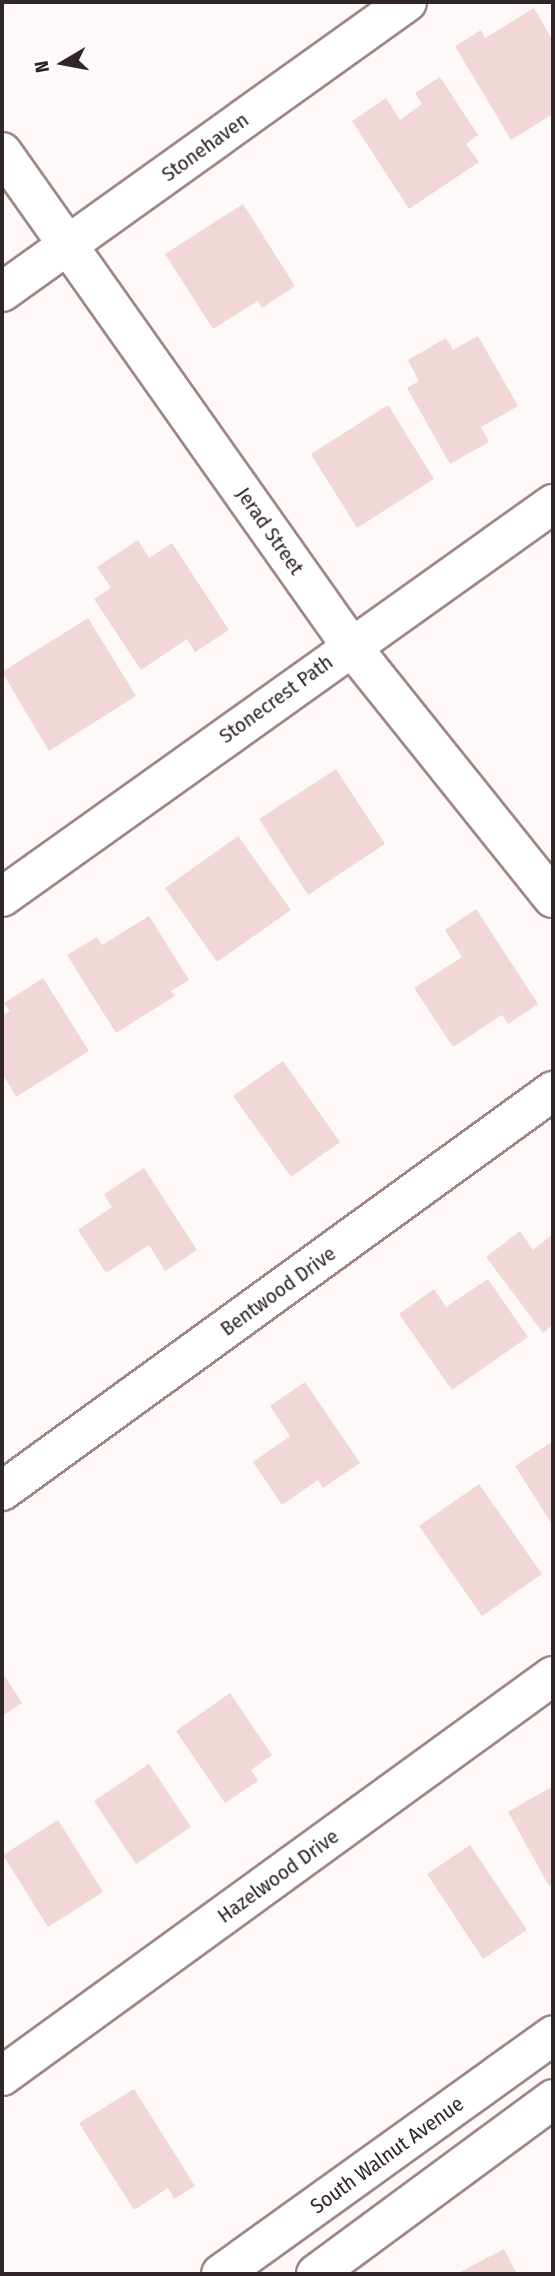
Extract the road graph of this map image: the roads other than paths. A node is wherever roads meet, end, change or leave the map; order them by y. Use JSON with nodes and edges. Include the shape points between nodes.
{"nodes":[{"id":1,"x":407,"y":2,"type":"edge"},
{"id":2,"x":2,"y":152,"type":"edge"},
{"id":3,"x":68,"y":245,"type":"junction"},
{"id":4,"x":2,"y":292,"type":"edge"},
{"id":5,"x":553,"y":504,"type":"edge"},
{"id":6,"x":351,"y":646,"type":"junction"},
{"id":7,"x":2,"y":897,"type":"edge"},
{"id":8,"x":553,"y":898,"type":"edge"},
{"id":9,"x":553,"y":1091,"type":"edge"},
{"id":10,"x":2,"y":1491,"type":"edge"},
{"id":11,"x":553,"y":1676,"type":"edge"},
{"id":12,"x":553,"y":2035,"type":"edge"},
{"id":13,"x":2,"y":2076,"type":"edge"},
{"id":14,"x":553,"y":2099,"type":"edge"},
{"id":15,"x":221,"y":2274,"type":"edge"},
{"id":16,"x":316,"y":2274,"type":"edge"}],
"edges":[{"from":1,"to":3,"type":"street","name":"Stonehaven"},
{"from":2,"to":3,"type":"street","name":"Jerad Street"},
{"from":3,"to":4,"type":"street","name":"Stonehaven"},
{"from":3,"to":6,"type":"street","name":"Jerad Street"},
{"from":5,"to":6,"type":"street","name":"Stonecrest Path"},
{"from":6,"to":7,"type":"street","name":"Stonecrest Path"},
{"from":6,"to":8,"type":"street","name":"Jerad Street"},
{"from":9,"to":10,"type":"street","name":"Bentwood Drive"},
{"from":11,"to":13,"type":"street","name":"Hazelwood Drive"},
{"from":12,"to":15,"type":"street","name":"South Walnut Avenue"},
{"from":14,"to":16,"type":"street"}]}
